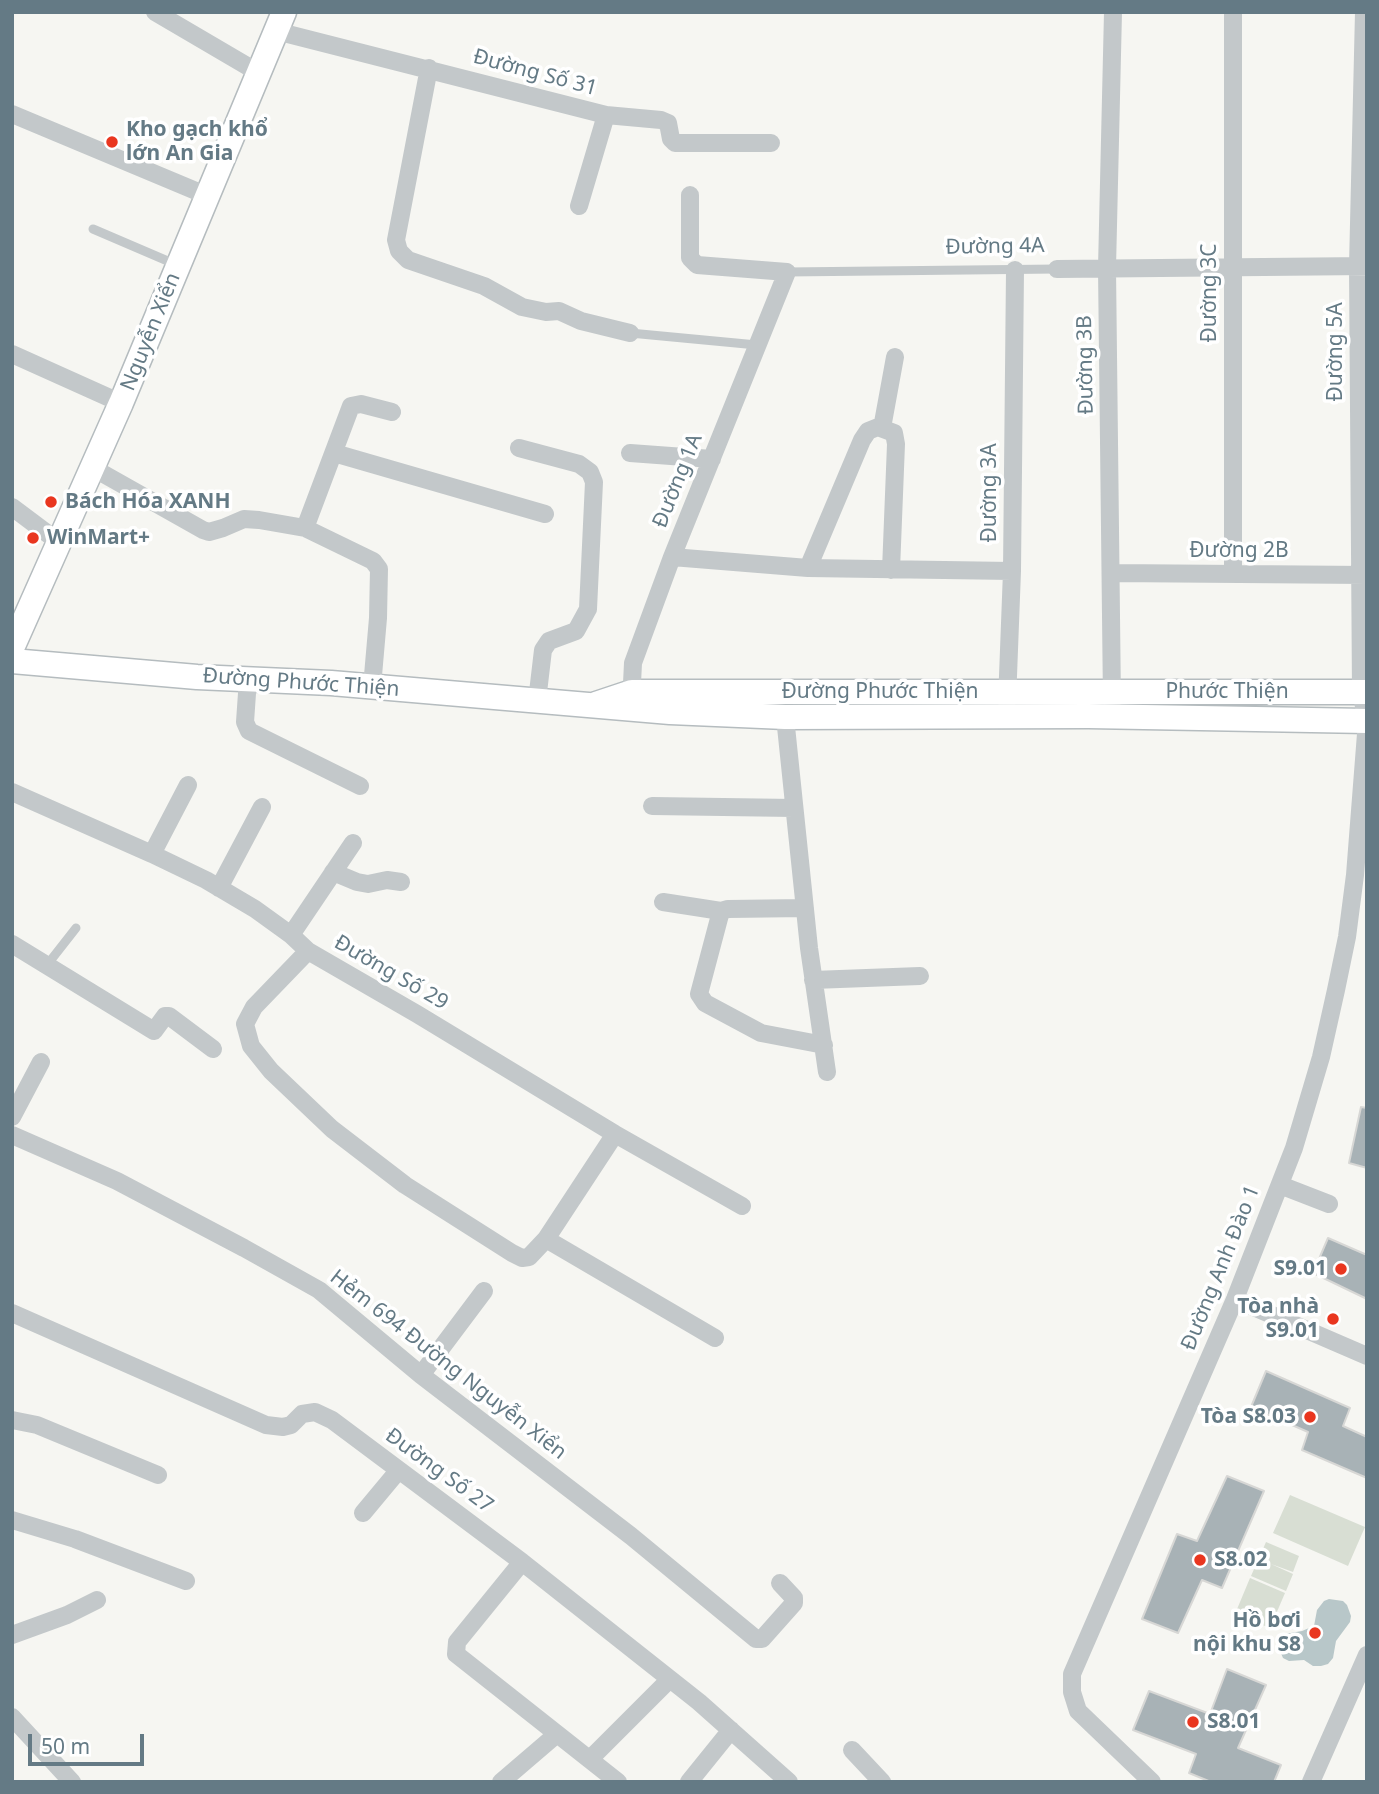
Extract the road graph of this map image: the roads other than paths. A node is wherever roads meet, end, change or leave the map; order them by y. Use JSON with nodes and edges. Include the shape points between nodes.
{"nodes":[{"id":1,"x":155,"y":12,"type":"edge"},
{"id":2,"x":1113,"y":12,"type":"edge"},
{"id":3,"x":1233,"y":12,"type":"edge"},
{"id":4,"x":1364,"y":12,"type":"edge"},
{"id":5,"x":280,"y":22,"type":"edge"},
{"id":6,"x":429,"y":68,"type":"junction"},
{"id":7,"x":259,"y":73,"type":"junction"},
{"id":8,"x":12,"y":114,"type":"edge"},
{"id":9,"x":606,"y":115,"type":"junction"},
{"id":10,"x":771,"y":143,"type":"dead end"},
{"id":11,"x":690,"y":195,"type":"dead end"},
{"id":12,"x":208,"y":196,"type":"junction"},
{"id":13,"x":579,"y":206,"type":"dead end"},
{"id":14,"x":93,"y":229,"type":"dead end"},
{"id":15,"x":178,"y":266,"type":"junction"},
{"id":16,"x":1363,"y":266,"type":"edge"},
{"id":17,"x":1232,"y":267,"type":"junction"},
{"id":18,"x":1107,"y":268,"type":"junction"},
{"id":19,"x":1057,"y":269,"type":"joint"},
{"id":20,"x":1015,"y":270,"type":"junction"},
{"id":21,"x":787,"y":272,"type":"junction"},
{"id":22,"x":630,"y":333,"type":"joint"},
{"id":23,"x":757,"y":345,"type":"junction"},
{"id":24,"x":12,"y":354,"type":"edge"},
{"id":25,"x":895,"y":357,"type":"dead end"},
{"id":26,"x":121,"y":403,"type":"junction"},
{"id":27,"x":392,"y":412,"type":"dead end"},
{"id":28,"x":882,"y":428,"type":"junction"},
{"id":29,"x":519,"y":449,"type":"dead end"},
{"id":30,"x":334,"y":453,"type":"junction"},
{"id":31,"x":630,"y":453,"type":"dead end"},
{"id":32,"x":712,"y":459,"type":"junction"},
{"id":33,"x":93,"y":468,"type":"junction"},
{"id":34,"x":12,"y":507,"type":"edge"},
{"id":35,"x":545,"y":514,"type":"dead end"},
{"id":36,"x":305,"y":528,"type":"junction"},
{"id":37,"x":60,"y":543,"type":"junction"},
{"id":38,"x":672,"y":557,"type":"junction"},
{"id":39,"x":808,"y":568,"type":"junction"},
{"id":40,"x":891,"y":570,"type":"junction"},
{"id":41,"x":1012,"y":571,"type":"junction"},
{"id":42,"x":1112,"y":573,"type":"junction"},
{"id":43,"x":1233,"y":574,"type":"junction"},
{"id":44,"x":1364,"y":575,"type":"edge"},
{"id":45,"x":17,"y":620,"type":"edge"},
{"id":46,"x":12,"y":648,"type":"edge"},
{"id":47,"x":12,"y":662,"type":"edge"},
{"id":48,"x":248,"y":679,"type":"junction"},
{"id":49,"x":372,"y":687,"type":"junction"},
{"id":50,"x":1364,"y":692,"type":"edge"},
{"id":51,"x":537,"y":701,"type":"junction"},
{"id":52,"x":631,"y":701,"type":"junction"},
{"id":53,"x":1018,"y":704,"type":"junction"},
{"id":54,"x":1100,"y":704,"type":"junction"},
{"id":55,"x":785,"y":717,"type":"junction"},
{"id":56,"x":1367,"y":721,"type":"edge"},
{"id":57,"x":188,"y":785,"type":"dead end"},
{"id":58,"x":360,"y":786,"type":"dead end"},
{"id":59,"x":12,"y":792,"type":"edge"},
{"id":60,"x":652,"y":806,"type":"dead end"},
{"id":61,"x":262,"y":807,"type":"dead end"},
{"id":62,"x":794,"y":808,"type":"junction"},
{"id":63,"x":353,"y":843,"type":"dead end"},
{"id":64,"x":152,"y":854,"type":"junction"},
{"id":65,"x":333,"y":872,"type":"junction"},
{"id":66,"x":401,"y":883,"type":"dead end"},
{"id":67,"x":219,"y":888,"type":"junction"},
{"id":68,"x":663,"y":902,"type":"dead end"},
{"id":69,"x":805,"y":908,"type":"junction"},
{"id":70,"x":721,"y":911,"type":"junction"},
{"id":71,"x":76,"y":928,"type":"dead end"},
{"id":72,"x":291,"y":935,"type":"junction"},
{"id":73,"x":12,"y":944,"type":"edge"},
{"id":74,"x":308,"y":951,"type":"junction"},
{"id":75,"x":47,"y":965,"type":"junction"},
{"id":76,"x":920,"y":976,"type":"dead end"},
{"id":77,"x":813,"y":980,"type":"junction"},
{"id":78,"x":824,"y":1045,"type":"junction"},
{"id":79,"x":213,"y":1049,"type":"dead end"},
{"id":80,"x":41,"y":1062,"type":"dead end"},
{"id":81,"x":827,"y":1072,"type":"dead end"},
{"id":82,"x":12,"y":1117,"type":"edge"},
{"id":83,"x":615,"y":1134,"type":"junction"},
{"id":84,"x":12,"y":1135,"type":"edge"},
{"id":85,"x":1280,"y":1185,"type":"junction"},
{"id":86,"x":1328,"y":1204,"type":"dead end"},
{"id":87,"x":742,"y":1206,"type":"dead end"},
{"id":88,"x":546,"y":1239,"type":"junction"},
{"id":89,"x":484,"y":1291,"type":"dead end"},
{"id":90,"x":1235,"y":1299,"type":"junction"},
{"id":91,"x":12,"y":1313,"type":"edge"},
{"id":92,"x":715,"y":1338,"type":"dead end"},
{"id":93,"x":1367,"y":1356,"type":"edge"},
{"id":94,"x":421,"y":1375,"type":"junction"},
{"id":95,"x":12,"y":1420,"type":"edge"},
{"id":96,"x":398,"y":1471,"type":"junction"},
{"id":97,"x":158,"y":1475,"type":"dead end"},
{"id":98,"x":363,"y":1513,"type":"dead end"},
{"id":99,"x":12,"y":1520,"type":"edge"},
{"id":100,"x":522,"y":1562,"type":"junction"},
{"id":101,"x":186,"y":1581,"type":"dead end"},
{"id":102,"x":780,"y":1583,"type":"dead end"},
{"id":103,"x":97,"y":1600,"type":"dead end"},
{"id":104,"x":12,"y":1635,"type":"edge"},
{"id":105,"x":1367,"y":1655,"type":"edge"},
{"id":106,"x":669,"y":1680,"type":"junction"},
{"id":107,"x":12,"y":1717,"type":"edge"},
{"id":108,"x":731,"y":1730,"type":"junction"},
{"id":109,"x":557,"y":1734,"type":"junction"},
{"id":110,"x":852,"y":1750,"type":"dead end"},
{"id":111,"x":590,"y":1759,"type":"junction"},
{"id":112,"x":72,"y":1782,"type":"edge"},
{"id":113,"x":501,"y":1782,"type":"edge"},
{"id":114,"x":618,"y":1782,"type":"edge"},
{"id":115,"x":689,"y":1782,"type":"edge"},
{"id":116,"x":789,"y":1782,"type":"edge"},
{"id":117,"x":882,"y":1782,"type":"edge"},
{"id":118,"x":1152,"y":1782,"type":"edge"},
{"id":119,"x":1311,"y":1782,"type":"edge"}],
"edges":[{"from":1,"to":7,"type":"street"},
{"from":2,"to":18,"type":"street","name":"Đường 3B"},
{"from":3,"to":17,"type":"street","name":"Đường 3C"},
{"from":4,"to":16,"type":"street","name":"Đường 5A"},
{"from":5,"to":6,"type":"street","name":"Đường Số 31"},
{"from":5,"to":7,"type":"street","name":"Nguyễn Xiển"},
{"from":6,"to":9,"type":"street","name":"Đường Số 31"},
{"from":6,"to":22,"type":"street","via":[[396,240],[399,251],[408,260],[484,286],[522,307],[559,311]]},
{"from":7,"to":12,"type":"street","name":"Nguyễn Xiển"},
{"from":8,"to":12,"type":"street"},
{"from":9,"to":10,"type":"street","name":"Đường Số 31","via":[[661,120],[668,123],[674,143]]},
{"from":9,"to":13,"type":"street"},
{"from":11,"to":21,"type":"street","name":"Đường 4A","via":[[690,258],[697,265]]},
{"from":12,"to":15,"type":"street","name":"Nguyễn Xiển"},
{"from":14,"to":15,"type":"lane"},
{"from":15,"to":26,"type":"street","name":"Nguyễn Xiển"},
{"from":16,"to":17,"type":"street","name":"Đường 4A"},
{"from":16,"to":44,"type":"street","name":"Đường 5A"},
{"from":17,"to":18,"type":"street","name":"Đường 4A"},
{"from":17,"to":43,"type":"street","name":"Đường 3C"},
{"from":18,"to":19,"type":"street","name":"Đường 4A"},
{"from":18,"to":42,"type":"street","name":"Đường 3B"},
{"from":19,"to":20,"type":"lane","name":"Đường 4A"},
{"from":20,"to":21,"type":"lane","name":"Đường 4A"},
{"from":20,"to":41,"type":"street","name":"Đường 3A"},
{"from":21,"to":23,"type":"street","name":"Đường 1A"},
{"from":22,"to":23,"type":"lane"},
{"from":23,"to":32,"type":"street","name":"Đường 1A"},
{"from":24,"to":26,"type":"street"},
{"from":25,"to":28,"type":"street"},
{"from":26,"to":33,"type":"street","name":"Nguyễn Xiển"},
{"from":27,"to":30,"type":"street","via":[[352,406]]},
{"from":28,"to":39,"type":"street","via":[[868,431],[862,440]]},
{"from":28,"to":40,"type":"street","via":[[894,433],[896,444]]},
{"from":29,"to":51,"type":"street","via":[[579,464],[594,482],[588,609],[576,631],[549,640],[543,650]]},
{"from":30,"to":35,"type":"street"},
{"from":30,"to":36,"type":"street"},
{"from":31,"to":32,"type":"street"},
{"from":32,"to":38,"type":"street","name":"Đường 1A"},
{"from":33,"to":36,"type":"street","via":[[203,530],[244,519]]},
{"from":33,"to":37,"type":"street","name":"Nguyễn Xiển"},
{"from":34,"to":37,"type":"street"},
{"from":36,"to":49,"type":"street","via":[[373,561],[379,569]]},
{"from":37,"to":45,"type":"street","name":"Nguyễn Xiển"},
{"from":38,"to":39,"type":"street"},
{"from":38,"to":52,"type":"street","name":"Đường 1A","via":[[633,663]]},
{"from":39,"to":40,"type":"street"},
{"from":40,"to":41,"type":"street"},
{"from":41,"to":53,"type":"street","name":"Đường 3A"},
{"from":42,"to":43,"type":"street","name":"Đường 2B"},
{"from":42,"to":54,"type":"street","name":"Đường 3B"},
{"from":43,"to":44,"type":"street","name":"Đường 2B"},
{"from":44,"to":50,"type":"street","name":"Đường 5A"},
{"from":45,"to":46,"type":"street","name":"Nguyễn Xiển"},
{"from":47,"to":48,"type":"street","name":"Đường Phước Thiện"},
{"from":48,"to":49,"type":"street","name":"Đường Phước Thiện"},
{"from":48,"to":58,"type":"street","via":[[245,722],[249,731]]},
{"from":49,"to":51,"type":"street","name":"Đường Phước Thiện"},
{"from":50,"to":54,"type":"street","name":"Phước Thiện"},
{"from":50,"to":56,"type":"street","name":"Đường Anh Đào 1"},
{"from":51,"to":52,"type":"street","name":"Đường Phước Thiện","via":[[591,706]]},
{"from":52,"to":53,"type":"street","name":"Đường Phước Thiện"},
{"from":52,"to":55,"type":"street","name":"Đường Phước Thiện"},
{"from":53,"to":54,"type":"street","name":"Đường Phước Thiện"},
{"from":53,"to":55,"type":"street","name":"Đường Phước Thiện"},
{"from":54,"to":56,"type":"street","name":"Phước Thiện"},
{"from":55,"to":62,"type":"street"},
{"from":56,"to":85,"type":"street","name":"Đường Anh Đào 1","via":[[1347,937],[1308,1104]]},
{"from":57,"to":64,"type":"street"},
{"from":59,"to":64,"type":"street","name":"Đường Số 29"},
{"from":60,"to":62,"type":"street"},
{"from":61,"to":67,"type":"street"},
{"from":62,"to":69,"type":"street"},
{"from":63,"to":65,"type":"street"},
{"from":64,"to":67,"type":"street","name":"Đường Số 29"},
{"from":65,"to":66,"type":"street","via":[[357,883]]},
{"from":65,"to":72,"type":"street"},
{"from":67,"to":72,"type":"street","name":"Đường Số 29"},
{"from":68,"to":70,"type":"street"},
{"from":69,"to":70,"type":"street"},
{"from":69,"to":77,"type":"street"},
{"from":70,"to":78,"type":"street","via":[[700,999],[761,1033]]},
{"from":71,"to":75,"type":"lane"},
{"from":72,"to":74,"type":"street","name":"Đường Số 29"},
{"from":73,"to":75,"type":"street"},
{"from":74,"to":83,"type":"street","name":"Đường Số 29"},
{"from":74,"to":88,"type":"street","via":[[254,1007],[245,1024],[251,1046],[271,1071],[332,1129],[405,1185],[512,1253],[529,1258]]},
{"from":75,"to":79,"type":"street","via":[[155,1031],[169,1016]]},
{"from":76,"to":77,"type":"street"},
{"from":77,"to":78,"type":"street"},
{"from":78,"to":81,"type":"street"},
{"from":80,"to":82,"type":"street"},
{"from":83,"to":87,"type":"street","name":"Đường Số 29"},
{"from":83,"to":88,"type":"street"},
{"from":84,"to":94,"type":"street","name":"Hẻm 694 Đường Nguyễn Xiển","via":[[117,1181],[319,1290]]},
{"from":85,"to":86,"type":"street"},
{"from":85,"to":90,"type":"street","name":"Đường Anh Đào 1"},
{"from":88,"to":92,"type":"street"},
{"from":89,"to":94,"type":"street"},
{"from":90,"to":93,"type":"street"},
{"from":90,"to":118,"type":"street","name":"Đường Anh Đào 1","via":[[1072,1674],[1073,1698],[1082,1717]]},
{"from":91,"to":96,"type":"street","name":"Đường Số 27","via":[[266,1425],[291,1425],[302,1414],[315,1412]]},
{"from":94,"to":102,"type":"street","name":"Hẻm 694 Đường Nguyễn Xiển","via":[[631,1536],[756,1639],[762,1639],[794,1603]]},
{"from":95,"to":97,"type":"street","via":[[37,1425]]},
{"from":96,"to":98,"type":"street"},
{"from":96,"to":100,"type":"street","name":"Đường Số 27"},
{"from":99,"to":101,"type":"street"},
{"from":100,"to":106,"type":"street","name":"Đường Số 27"},
{"from":100,"to":109,"type":"street","via":[[457,1642],[456,1654]]},
{"from":103,"to":104,"type":"street"},
{"from":105,"to":119,"type":"street"},
{"from":106,"to":108,"type":"street","name":"Đường Số 27"},
{"from":106,"to":111,"type":"street"},
{"from":107,"to":112,"type":"street"},
{"from":108,"to":115,"type":"street"},
{"from":108,"to":116,"type":"street","name":"Đường Số 27"},
{"from":109,"to":111,"type":"street"},
{"from":109,"to":113,"type":"street"},
{"from":110,"to":117,"type":"street"},
{"from":111,"to":114,"type":"street"}]}
